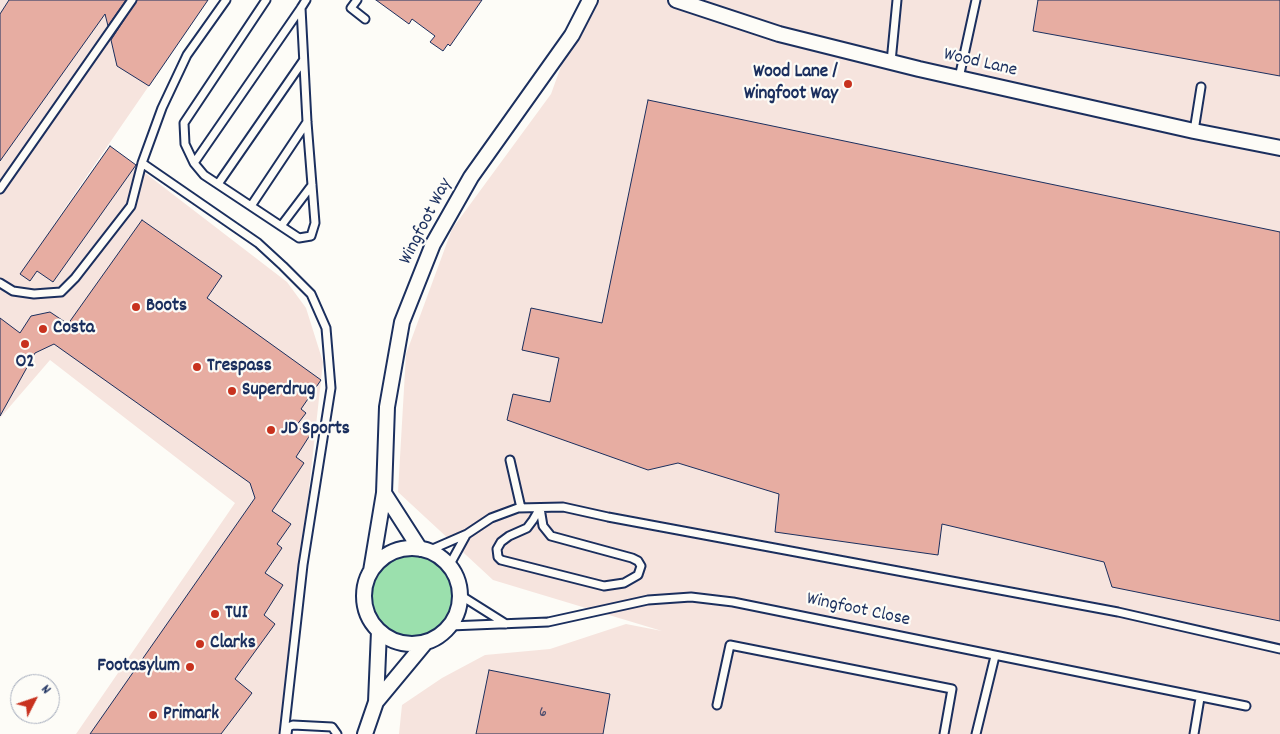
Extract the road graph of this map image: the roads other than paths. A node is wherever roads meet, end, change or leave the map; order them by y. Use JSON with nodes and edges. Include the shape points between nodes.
{"nodes":[{"id":1,"x":132,"y":0,"type":"edge"},
{"id":2,"x":226,"y":0,"type":"edge"},
{"id":3,"x":266,"y":0,"type":"edge"},
{"id":4,"x":306,"y":0,"type":"edge"},
{"id":5,"x":357,"y":0,"type":"edge"},
{"id":6,"x":590,"y":0,"type":"edge"},
{"id":7,"x":676,"y":0,"type":"edge"},
{"id":8,"x":897,"y":0,"type":"edge"},
{"id":9,"x":976,"y":0,"type":"edge"},
{"id":10,"x":301,"y":8,"type":"junction"},
{"id":11,"x":365,"y":19,"type":"dead end"},
{"id":12,"x":304,"y":61,"type":"junction"},
{"id":13,"x":891,"y":62,"type":"junction"},
{"id":14,"x":959,"y":78,"type":"junction"},
{"id":15,"x":1201,"y":87,"type":"dead end"},
{"id":16,"x":307,"y":122,"type":"junction"},
{"id":17,"x":1194,"y":131,"type":"junction"},
{"id":18,"x":1280,"y":148,"type":"edge"},
{"id":19,"x":142,"y":163,"type":"junction"},
{"id":20,"x":194,"y":163,"type":"junction"},
{"id":21,"x":218,"y":184,"type":"junction"},
{"id":22,"x":312,"y":185,"type":"junction"},
{"id":23,"x":0,"y":189,"type":"edge"},
{"id":24,"x":251,"y":206,"type":"junction"},
{"id":25,"x":281,"y":226,"type":"junction"},
{"id":26,"x":0,"y":283,"type":"edge"},
{"id":27,"x":510,"y":460,"type":"dead end"},
{"id":28,"x":384,"y":493,"type":"junction"},
{"id":29,"x":521,"y":508,"type":"junction"},
{"id":30,"x":540,"y":508,"type":"junction"},
{"id":31,"x":466,"y":534,"type":"junction"},
{"id":32,"x":424,"y":550,"type":"junction"},
{"id":33,"x":449,"y":566,"type":"junction"},
{"id":34,"x":371,"y":571,"type":"junction"},
{"id":35,"x":460,"y":595,"type":"junction"},
{"id":36,"x":506,"y":624,"type":"junction"},
{"id":37,"x":450,"y":626,"type":"junction"},
{"id":38,"x":379,"y":631,"type":"junction"},
{"id":39,"x":425,"y":643,"type":"junction"},
{"id":40,"x":1280,"y":649,"type":"edge"},
{"id":41,"x":995,"y":656,"type":"junction"},
{"id":42,"x":1200,"y":698,"type":"junction"},
{"id":43,"x":376,"y":702,"type":"junction"},
{"id":44,"x":717,"y":705,"type":"dead end"},
{"id":45,"x":1246,"y":706,"type":"dead end"},
{"id":46,"x":285,"y":734,"type":"edge"},
{"id":47,"x":337,"y":734,"type":"edge"},
{"id":48,"x":364,"y":734,"type":"edge"},
{"id":49,"x":944,"y":734,"type":"edge"},
{"id":50,"x":976,"y":734,"type":"edge"},
{"id":51,"x":1194,"y":734,"type":"edge"}],
"edges":[{"from":1,"to":23,"type":"lane"},
{"from":2,"to":19,"type":"lane","via":[[187,55],[162,108]]},
{"from":3,"to":20,"type":"lane","via":[[184,123],[185,144]]},
{"from":4,"to":10,"type":"lane"},
{"from":5,"to":11,"type":"lane","via":[[351,8]]},
{"from":6,"to":28,"type":"street","name":"Wingfoot Way","via":[[572,35],[471,177],[433,244],[402,322],[387,407]]},
{"from":7,"to":13,"type":"street","name":"Wood Lane","via":[[779,34]]},
{"from":8,"to":13,"type":"lane"},
{"from":9,"to":14,"type":"lane"},
{"from":10,"to":12,"type":"lane"},
{"from":10,"to":20,"type":"lane"},
{"from":12,"to":16,"type":"lane"},
{"from":12,"to":21,"type":"lane"},
{"from":13,"to":14,"type":"street","name":"Wood Lane"},
{"from":14,"to":17,"type":"street","name":"Wood Lane"},
{"from":15,"to":17,"type":"lane"},
{"from":16,"to":22,"type":"lane"},
{"from":16,"to":24,"type":"lane"},
{"from":17,"to":18,"type":"street","name":"Wood Lane"},
{"from":19,"to":26,"type":"lane","via":[[131,206],[61,292],[34,294],[14,291]]},
{"from":19,"to":46,"type":"lane","via":[[258,243],[284,266],[311,294],[326,328],[331,388],[303,566]]},
{"from":20,"to":21,"type":"lane"},
{"from":21,"to":24,"type":"lane"},
{"from":22,"to":25,"type":"lane"},
{"from":22,"to":25,"type":"lane","via":[[315,224],[311,236],[299,238]]},
{"from":24,"to":25,"type":"lane"},
{"from":27,"to":29,"type":"lane"},
{"from":28,"to":32,"type":"street"},
{"from":28,"to":34,"type":"street","name":"Wingfoot Way"},
{"from":29,"to":30,"type":"lane"},
{"from":29,"to":31,"type":"lane","via":[[491,518]]},
{"from":30,"to":30,"type":"lane","via":[[542,521],[551,536],[632,558],[641,566],[640,572],[624,582],[604,586],[501,560],[497,549],[501,542],[527,528]]},
{"from":30,"to":40,"type":"lane","via":[[563,507],[1118,612]]},
{"from":31,"to":32,"type":"lane"},
{"from":31,"to":33,"type":"lane"},
{"from":32,"to":33,"type":"street","via":[[440,557]]},
{"from":32,"to":34,"type":"street","via":[[406,548],[392,552]]},
{"from":33,"to":35,"type":"street","via":[[457,580]]},
{"from":34,"to":38,"type":"street","via":[[365,586],[364,602],[369,618]]},
{"from":35,"to":36,"type":"lane"},
{"from":35,"to":37,"type":"street","via":[[458,611]]},
{"from":36,"to":37,"type":"lane","name":"Wingfoot Close"},
{"from":36,"to":41,"type":"lane","name":"Wingfoot Close","via":[[548,622],[648,600],[691,597],[733,602]]},
{"from":37,"to":39,"type":"street"},
{"from":38,"to":39,"type":"street","via":[[400,642]]},
{"from":38,"to":43,"type":"street"},
{"from":39,"to":43,"type":"street"},
{"from":41,"to":42,"type":"lane","name":"Wingfoot Close"},
{"from":41,"to":50,"type":"lane"},
{"from":42,"to":45,"type":"lane","name":"Wingfoot Close"},
{"from":42,"to":51,"type":"lane"},
{"from":43,"to":48,"type":"street"},
{"from":44,"to":49,"type":"lane","via":[[730,645],[952,689]]},
{"from":46,"to":47,"type":"lane","via":[[293,725],[332,727]]}]}
